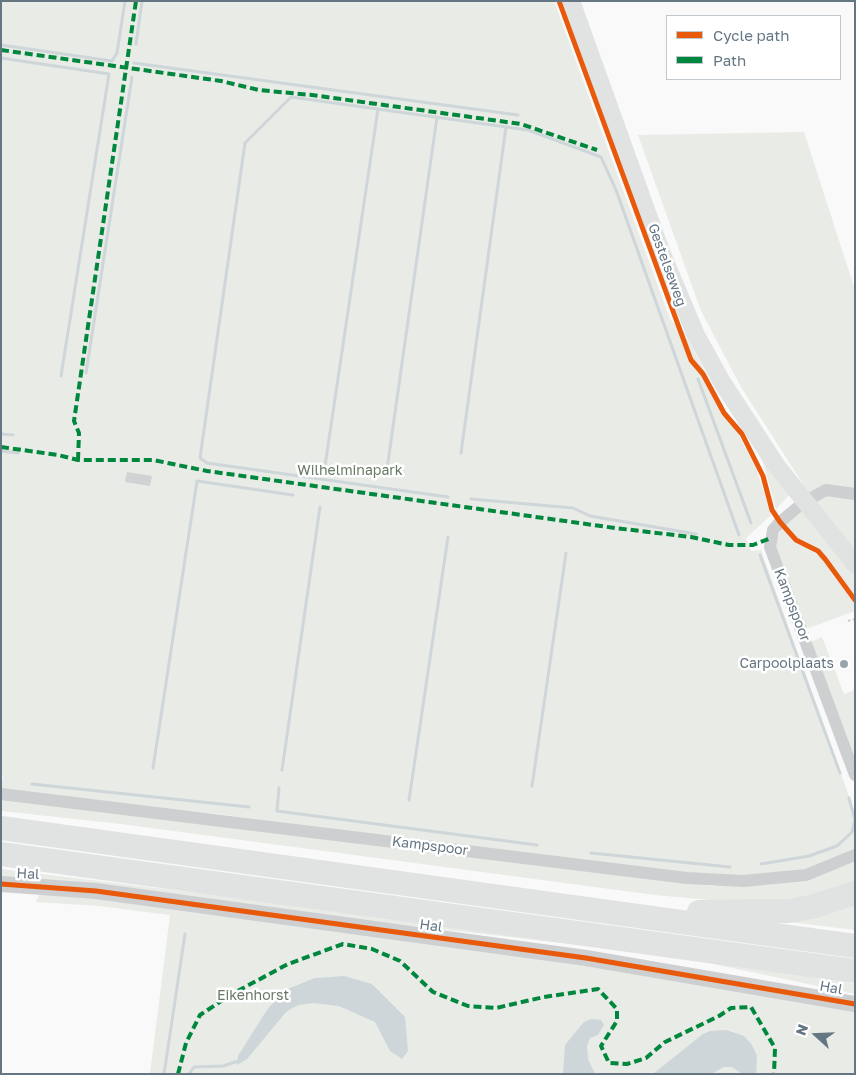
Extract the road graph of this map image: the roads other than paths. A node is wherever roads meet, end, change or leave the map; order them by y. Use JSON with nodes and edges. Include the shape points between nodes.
{"nodes":[{"id":1,"x":571,"y":1,"type":"edge"},
{"id":2,"x":855,"y":494,"type":"edge"},
{"id":3,"x":804,"y":502,"type":"junction"},
{"id":4,"x":855,"y":564,"type":"edge"},
{"id":5,"x":855,"y":775,"type":"edge"},
{"id":6,"x":1,"y":794,"type":"edge"},
{"id":7,"x":1,"y":828,"type":"edge"},
{"id":8,"x":1,"y":854,"type":"edge"},
{"id":9,"x":855,"y":855,"type":"edge"},
{"id":10,"x":1,"y":884,"type":"edge"},
{"id":11,"x":855,"y":893,"type":"edge"},
{"id":12,"x":588,"y":910,"type":"junction"},
{"id":13,"x":855,"y":946,"type":"edge"},
{"id":14,"x":855,"y":971,"type":"edge"},
{"id":15,"x":855,"y":1004,"type":"edge"}],
"edges":[{"from":1,"to":3,"type":"main road","name":"Gestelseweg","via":[[662,254],[696,335],[756,437]]},
{"from":2,"to":3,"type":"street","name":"Kampspoor","via":[[826,490]]},
{"from":3,"to":4,"type":"main road","name":"Gestelseweg"},
{"from":3,"to":5,"type":"street","name":"Kampspoor","via":[[776,526],[770,547]]},
{"from":6,"to":9,"type":"street","name":"Kampspoor","via":[[687,878],[742,881],[806,875]]},
{"from":7,"to":12,"type":"highway"},
{"from":8,"to":14,"type":"highway"},
{"from":10,"to":15,"type":"street","name":"Hal","via":[[96,890],[595,959]]},
{"from":11,"to":12,"type":"highway","via":[[788,911]]},
{"from":12,"to":13,"type":"highway"}]}
